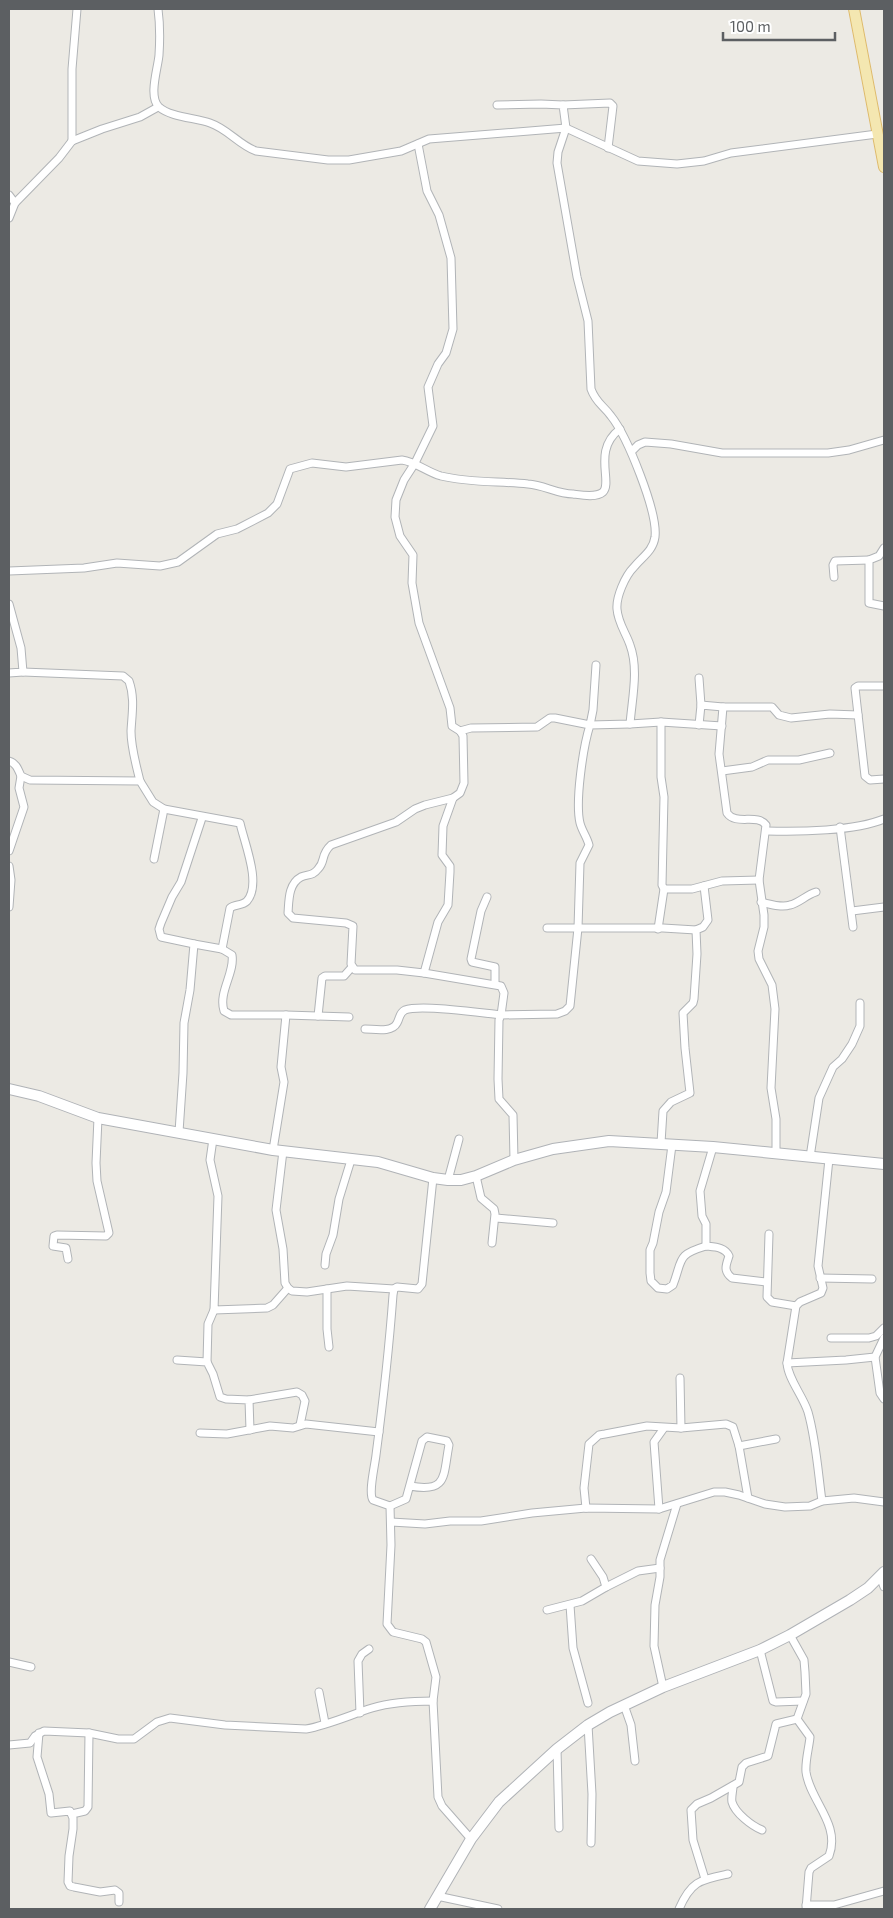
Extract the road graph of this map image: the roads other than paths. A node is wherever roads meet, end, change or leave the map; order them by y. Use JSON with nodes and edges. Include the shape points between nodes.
{"nodes":[{"id":1,"x":77,"y":9,"type":"edge"},
{"id":2,"x":158,"y":9,"type":"edge"},
{"id":3,"x":854,"y":9,"type":"edge"},
{"id":4,"x":497,"y":105,"type":"dead end"},
{"id":5,"x":562,"y":105,"type":"junction"},
{"id":6,"x":158,"y":107,"type":"junction"},
{"id":7,"x":566,"y":128,"type":"junction"},
{"id":8,"x":880,"y":138,"type":"edge"},
{"id":9,"x":72,"y":141,"type":"junction"},
{"id":10,"x":418,"y":144,"type":"junction"},
{"id":11,"x":608,"y":148,"type":"junction"},
{"id":12,"x":884,"y":167,"type":"edge"},
{"id":13,"x":9,"y":195,"type":"edge"},
{"id":14,"x":14,"y":202,"type":"junction"},
{"id":15,"x":9,"y":218,"type":"edge"},
{"id":16,"x":620,"y":429,"type":"junction"},
{"id":17,"x":884,"y":440,"type":"edge"},
{"id":18,"x":632,"y":451,"type":"junction"},
{"id":19,"x":415,"y":464,"type":"junction"},
{"id":20,"x":884,"y":548,"type":"edge"},
{"id":21,"x":869,"y":560,"type":"junction"},
{"id":22,"x":9,"y":571,"type":"edge"},
{"id":23,"x":834,"y":578,"type":"dead end"},
{"id":24,"x":9,"y":604,"type":"edge"},
{"id":25,"x":884,"y":606,"type":"edge"},
{"id":26,"x":596,"y":665,"type":"dead end"},
{"id":27,"x":23,"y":672,"type":"junction"},
{"id":28,"x":9,"y":673,"type":"edge"},
{"id":29,"x":700,"y":678,"type":"dead end"},
{"id":30,"x":884,"y":686,"type":"edge"},
{"id":31,"x":701,"y":706,"type":"junction"},
{"id":32,"x":723,"y":707,"type":"junction"},
{"id":33,"x":858,"y":715,"type":"junction"},
{"id":34,"x":660,"y":722,"type":"junction"},
{"id":35,"x":630,"y":724,"type":"junction"},
{"id":36,"x":699,"y":725,"type":"junction"},
{"id":37,"x":590,"y":726,"type":"junction"},
{"id":38,"x":722,"y":726,"type":"junction"},
{"id":39,"x":460,"y":731,"type":"junction"},
{"id":40,"x":830,"y":753,"type":"dead end"},
{"id":41,"x":9,"y":761,"type":"edge"},
{"id":42,"x":722,"y":771,"type":"junction"},
{"id":43,"x":21,"y":776,"type":"junction"},
{"id":44,"x":884,"y":779,"type":"edge"},
{"id":45,"x":140,"y":781,"type":"junction"},
{"id":46,"x":453,"y":798,"type":"junction"},
{"id":47,"x":164,"y":809,"type":"junction"},
{"id":48,"x":202,"y":818,"type":"junction"},
{"id":49,"x":884,"y":819,"type":"edge"},
{"id":50,"x":840,"y":827,"type":"junction"},
{"id":51,"x":767,"y":831,"type":"junction"},
{"id":52,"x":9,"y":850,"type":"edge"},
{"id":53,"x":154,"y":859,"type":"dead end"},
{"id":54,"x":9,"y":866,"type":"edge"},
{"id":55,"x":759,"y":880,"type":"junction"},
{"id":56,"x":704,"y":886,"type":"junction"},
{"id":57,"x":664,"y":889,"type":"junction"},
{"id":58,"x":816,"y":892,"type":"dead end"},
{"id":59,"x":487,"y":897,"type":"dead end"},
{"id":60,"x":761,"y":902,"type":"junction"},
{"id":61,"x":9,"y":907,"type":"edge"},
{"id":62,"x":884,"y":907,"type":"edge"},
{"id":63,"x":852,"y":911,"type":"junction"},
{"id":64,"x":853,"y":927,"type":"dead end"},
{"id":65,"x":547,"y":928,"type":"dead end"},
{"id":66,"x":578,"y":928,"type":"junction"},
{"id":67,"x":658,"y":928,"type":"junction"},
{"id":68,"x":696,"y":930,"type":"junction"},
{"id":69,"x":194,"y":944,"type":"junction"},
{"id":70,"x":222,"y":949,"type":"junction"},
{"id":71,"x":352,"y":967,"type":"junction"},
{"id":72,"x":424,"y":973,"type":"junction"},
{"id":73,"x":495,"y":984,"type":"junction"},
{"id":74,"x":860,"y":1003,"type":"dead end"},
{"id":75,"x":286,"y":1015,"type":"junction"},
{"id":76,"x":501,"y":1015,"type":"junction"},
{"id":77,"x":318,"y":1016,"type":"junction"},
{"id":78,"x":349,"y":1017,"type":"dead end"},
{"id":79,"x":365,"y":1029,"type":"dead end"},
{"id":80,"x":9,"y":1088,"type":"edge"},
{"id":81,"x":98,"y":1118,"type":"junction"},
{"id":82,"x":179,"y":1132,"type":"junction"},
{"id":83,"x":212,"y":1139,"type":"junction"},
{"id":84,"x":459,"y":1139,"type":"dead end"},
{"id":85,"x":661,"y":1143,"type":"junction"},
{"id":86,"x":672,"y":1145,"type":"junction"},
{"id":87,"x":712,"y":1147,"type":"junction"},
{"id":88,"x":278,"y":1151,"type":"junction"},
{"id":89,"x":776,"y":1154,"type":"junction"},
{"id":90,"x":810,"y":1157,"type":"junction"},
{"id":91,"x":829,"y":1158,"type":"junction"},
{"id":92,"x":351,"y":1160,"type":"junction"},
{"id":93,"x":514,"y":1160,"type":"junction"},
{"id":94,"x":884,"y":1164,"type":"edge"},
{"id":95,"x":476,"y":1176,"type":"junction"},
{"id":96,"x":433,"y":1178,"type":"junction"},
{"id":97,"x":448,"y":1180,"type":"junction"},
{"id":98,"x":496,"y":1218,"type":"junction"},
{"id":99,"x":553,"y":1223,"type":"dead end"},
{"id":100,"x":769,"y":1234,"type":"dead end"},
{"id":101,"x":492,"y":1243,"type":"dead end"},
{"id":102,"x":706,"y":1246,"type":"junction"},
{"id":103,"x":68,"y":1259,"type":"dead end"},
{"id":104,"x":325,"y":1266,"type":"dead end"},
{"id":105,"x":820,"y":1278,"type":"junction"},
{"id":106,"x":872,"y":1279,"type":"dead end"},
{"id":107,"x":766,"y":1282,"type":"junction"},
{"id":108,"x":288,"y":1288,"type":"junction"},
{"id":109,"x":394,"y":1289,"type":"junction"},
{"id":110,"x":327,"y":1290,"type":"junction"},
{"id":111,"x":796,"y":1306,"type":"junction"},
{"id":112,"x":214,"y":1310,"type":"junction"},
{"id":113,"x":884,"y":1328,"type":"edge"},
{"id":114,"x":831,"y":1338,"type":"dead end"},
{"id":115,"x":884,"y":1338,"type":"edge"},
{"id":116,"x":330,"y":1348,"type":"dead end"},
{"id":117,"x":874,"y":1357,"type":"junction"},
{"id":118,"x":177,"y":1360,"type":"dead end"},
{"id":119,"x":207,"y":1362,"type":"junction"},
{"id":120,"x":787,"y":1363,"type":"junction"},
{"id":121,"x":680,"y":1378,"type":"dead end"},
{"id":122,"x":884,"y":1399,"type":"edge"},
{"id":123,"x":249,"y":1400,"type":"junction"},
{"id":124,"x":300,"y":1426,"type":"junction"},
{"id":125,"x":664,"y":1428,"type":"junction"},
{"id":126,"x":681,"y":1428,"type":"junction"},
{"id":127,"x":250,"y":1430,"type":"junction"},
{"id":128,"x":379,"y":1432,"type":"junction"},
{"id":129,"x":200,"y":1433,"type":"dead end"},
{"id":130,"x":776,"y":1439,"type":"dead end"},
{"id":131,"x":739,"y":1446,"type":"junction"},
{"id":132,"x":410,"y":1486,"type":"junction"},
{"id":133,"x":748,"y":1498,"type":"junction"},
{"id":134,"x":822,"y":1501,"type":"junction"},
{"id":135,"x":884,"y":1502,"type":"edge"},
{"id":136,"x":677,"y":1504,"type":"junction"},
{"id":137,"x":390,"y":1506,"type":"junction"},
{"id":138,"x":586,"y":1508,"type":"junction"},
{"id":139,"x":659,"y":1508,"type":"junction"},
{"id":140,"x":391,"y":1522,"type":"junction"},
{"id":141,"x":591,"y":1558,"type":"dead end"},
{"id":142,"x":660,"y":1568,"type":"junction"},
{"id":143,"x":882,"y":1574,"type":"edge"},
{"id":144,"x":606,"y":1587,"type":"junction"},
{"id":145,"x":884,"y":1587,"type":"edge"},
{"id":146,"x":570,"y":1605,"type":"junction"},
{"id":147,"x":548,"y":1610,"type":"dead end"},
{"id":148,"x":790,"y":1634,"type":"junction"},
{"id":149,"x":369,"y":1649,"type":"dead end"},
{"id":150,"x":760,"y":1650,"type":"junction"},
{"id":151,"x":9,"y":1662,"type":"edge"},
{"id":152,"x":31,"y":1667,"type":"dead end"},
{"id":153,"x":662,"y":1687,"type":"junction"},
{"id":154,"x":319,"y":1692,"type":"dead end"},
{"id":155,"x":433,"y":1701,"type":"junction"},
{"id":156,"x":803,"y":1701,"type":"junction"},
{"id":157,"x":588,"y":1703,"type":"dead end"},
{"id":158,"x":624,"y":1705,"type":"junction"},
{"id":159,"x":360,"y":1713,"type":"junction"},
{"id":160,"x":797,"y":1719,"type":"junction"},
{"id":161,"x":325,"y":1723,"type":"junction"},
{"id":162,"x":588,"y":1725,"type":"junction"},
{"id":163,"x":40,"y":1733,"type":"junction"},
{"id":164,"x":89,"y":1733,"type":"junction"},
{"id":165,"x":9,"y":1745,"type":"edge"},
{"id":166,"x":557,"y":1749,"type":"junction"},
{"id":167,"x":635,"y":1761,"type":"dead end"},
{"id":168,"x":734,"y":1786,"type":"junction"},
{"id":169,"x":72,"y":1814,"type":"junction"},
{"id":170,"x":559,"y":1828,"type":"dead end"},
{"id":171,"x":762,"y":1830,"type":"dead end"},
{"id":172,"x":471,"y":1839,"type":"junction"},
{"id":173,"x":591,"y":1843,"type":"dead end"},
{"id":174,"x":728,"y":1874,"type":"dead end"},
{"id":175,"x":705,"y":1879,"type":"junction"},
{"id":176,"x":884,"y":1891,"type":"edge"},
{"id":177,"x":437,"y":1896,"type":"junction"},
{"id":178,"x":119,"y":1902,"type":"dead end"},
{"id":179,"x":806,"y":1907,"type":"edge"},
{"id":180,"x":430,"y":1909,"type":"edge"},
{"id":181,"x":498,"y":1909,"type":"edge"},
{"id":182,"x":679,"y":1909,"type":"edge"}],
"edges":[{"from":1,"to":9,"type":"street","via":[[72,69]]},
{"from":2,"to":6,"type":"street","via":[[159,56],[154,87]]},
{"from":3,"to":8,"type":"main road"},
{"from":4,"to":5,"type":"street"},
{"from":5,"to":7,"type":"street"},
{"from":5,"to":11,"type":"street","via":[[610,103],[613,106]]},
{"from":6,"to":9,"type":"street","via":[[140,117]]},
{"from":6,"to":10,"type":"street","via":[[210,123],[256,151],[349,160],[401,151]]},
{"from":7,"to":10,"type":"street","via":[[438,138]]},
{"from":7,"to":11,"type":"street"},
{"from":7,"to":16,"type":"street","via":[[556,163],[588,321],[591,389],[595,399]]},
{"from":8,"to":11,"type":"street","via":[[731,153],[704,162],[677,164],[638,162]]},
{"from":8,"to":12,"type":"main road"},
{"from":9,"to":14,"type":"street"},
{"from":10,"to":19,"type":"street","via":[[427,191],[439,216],[451,258],[453,321],[450,344],[428,387],[433,426]]},
{"from":13,"to":14,"type":"street"},
{"from":14,"to":15,"type":"street"},
{"from":16,"to":18,"type":"street"},
{"from":16,"to":19,"type":"street","via":[[610,437],[603,461],[603,491],[591,496],[565,494],[529,484],[470,482],[439,475]]},
{"from":17,"to":18,"type":"street","via":[[828,453],[722,453],[645,442]]},
{"from":18,"to":35,"type":"street","via":[[652,511],[655,537],[649,552],[627,576],[617,608],[632,652],[634,682]]},
{"from":19,"to":22,"type":"street","via":[[402,460],[346,467],[312,464],[290,469],[277,504],[268,513],[237,529],[217,534],[169,565],[117,562],[84,568]]},
{"from":19,"to":39,"type":"street","via":[[396,500],[395,517],[400,536],[413,555],[412,583],[423,636],[450,708],[452,726]]},
{"from":20,"to":21,"type":"street","via":[[879,556]]},
{"from":21,"to":23,"type":"street","via":[[835,561]]},
{"from":21,"to":25,"type":"street","via":[[869,603]]},
{"from":24,"to":27,"type":"street","via":[[21,648]]},
{"from":26,"to":37,"type":"street"},
{"from":27,"to":28,"type":"street"},
{"from":27,"to":45,"type":"street","via":[[122,676],[129,681],[134,701],[132,748]]},
{"from":29,"to":31,"type":"street"},
{"from":30,"to":33,"type":"street","via":[[856,686]]},
{"from":31,"to":32,"type":"street"},
{"from":31,"to":36,"type":"street"},
{"from":32,"to":33,"type":"street","via":[[772,707],[782,717],[791,718]]},
{"from":32,"to":38,"type":"street"},
{"from":33,"to":44,"type":"street","via":[[865,776],[870,780]]},
{"from":34,"to":35,"type":"street"},
{"from":34,"to":36,"type":"street"},
{"from":34,"to":57,"type":"street"},
{"from":35,"to":37,"type":"street"},
{"from":36,"to":38,"type":"street"},
{"from":37,"to":39,"type":"street","via":[[550,718],[537,727]]},
{"from":37,"to":66,"type":"street","via":[[578,802],[580,824],[589,845],[580,863]]},
{"from":38,"to":42,"type":"street"},
{"from":39,"to":46,"type":"street","via":[[464,783],[460,793]]},
{"from":40,"to":42,"type":"street","via":[[799,760],[768,760],[752,767]]},
{"from":41,"to":43,"type":"street"},
{"from":42,"to":51,"type":"street","via":[[727,814],[764,822]]},
{"from":43,"to":45,"type":"street","via":[[46,782]]},
{"from":43,"to":52,"type":"street","via":[[18,788],[24,807]]},
{"from":45,"to":47,"type":"street","via":[[153,802]]},
{"from":46,"to":71,"type":"street","via":[[425,805],[396,822],[331,845],[325,851],[320,868],[293,883],[290,917],[353,926]]},
{"from":46,"to":72,"type":"street","via":[[443,826],[442,845],[442,855],[450,866],[448,905],[438,922]]},
{"from":47,"to":48,"type":"street"},
{"from":47,"to":53,"type":"street"},
{"from":48,"to":69,"type":"street","via":[[181,882],[159,929],[161,936]]},
{"from":48,"to":70,"type":"street","via":[[240,823],[252,872],[249,900],[230,908]]},
{"from":49,"to":50,"type":"street"},
{"from":50,"to":51,"type":"street"},
{"from":50,"to":63,"type":"street"},
{"from":51,"to":55,"type":"street"},
{"from":54,"to":61,"type":"street"},
{"from":55,"to":56,"type":"street","via":[[722,881]]},
{"from":55,"to":60,"type":"street"},
{"from":56,"to":57,"type":"street"},
{"from":56,"to":68,"type":"street","via":[[708,920]]},
{"from":57,"to":67,"type":"street"},
{"from":58,"to":60,"type":"street","via":[[790,905]]},
{"from":59,"to":73,"type":"street","via":[[470,959],[495,967]]},
{"from":60,"to":89,"type":"street","via":[[764,920],[759,959],[772,985],[775,1009],[772,1088]]},
{"from":62,"to":63,"type":"street"},
{"from":63,"to":64,"type":"street"},
{"from":65,"to":66,"type":"street"},
{"from":66,"to":67,"type":"street"},
{"from":66,"to":76,"type":"street","via":[[570,1006],[565,1012]]},
{"from":67,"to":68,"type":"street"},
{"from":68,"to":85,"type":"street","via":[[694,999],[683,1013],[690,1093],[663,1111]]},
{"from":69,"to":70,"type":"street"},
{"from":69,"to":82,"type":"street","via":[[184,1023]]},
{"from":70,"to":75,"type":"street","via":[[232,955],[225,985],[224,1011],[231,1014]]},
{"from":71,"to":72,"type":"street","via":[[356,970]]},
{"from":71,"to":77,"type":"street","via":[[344,976],[322,978]]},
{"from":72,"to":73,"type":"street"},
{"from":73,"to":76,"type":"street","via":[[504,990]]},
{"from":74,"to":90,"type":"street","via":[[860,1026],[852,1044],[833,1067],[819,1098]]},
{"from":75,"to":77,"type":"street"},
{"from":75,"to":88,"type":"street"},
{"from":76,"to":79,"type":"street","via":[[419,1008],[402,1012],[397,1023],[389,1029]]},
{"from":76,"to":93,"type":"street","via":[[498,1026],[499,1098],[513,1115]]},
{"from":77,"to":78,"type":"street"},
{"from":80,"to":81,"type":"street"},
{"from":81,"to":82,"type":"street"},
{"from":81,"to":103,"type":"street","via":[[96,1163],[109,1233],[106,1236],[54,1236],[53,1246],[66,1248]]},
{"from":82,"to":83,"type":"street"},
{"from":83,"to":88,"type":"street"},
{"from":83,"to":112,"type":"street","via":[[210,1160],[218,1196]]},
{"from":84,"to":97,"type":"street"},
{"from":85,"to":86,"type":"street"},
{"from":85,"to":93,"type":"street","via":[[585,1143]]},
{"from":86,"to":87,"type":"street"},
{"from":86,"to":102,"type":"street","via":[[666,1192],[650,1250],[653,1284],[667,1289],[674,1285],[681,1259]]},
{"from":87,"to":89,"type":"street"},
{"from":87,"to":102,"type":"street","via":[[700,1191]]},
{"from":88,"to":92,"type":"street"},
{"from":88,"to":108,"type":"street","via":[[276,1210]]},
{"from":89,"to":90,"type":"street"},
{"from":90,"to":91,"type":"street"},
{"from":91,"to":94,"type":"street"},
{"from":91,"to":105,"type":"street"},
{"from":92,"to":96,"type":"street","via":[[378,1162]]},
{"from":92,"to":104,"type":"street"},
{"from":93,"to":95,"type":"street"},
{"from":95,"to":97,"type":"street"},
{"from":95,"to":98,"type":"street","via":[[481,1198],[494,1208]]},
{"from":96,"to":97,"type":"street"},
{"from":96,"to":109,"type":"street","via":[[422,1284],[418,1289]]},
{"from":98,"to":99,"type":"street"},
{"from":98,"to":101,"type":"street"},
{"from":100,"to":107,"type":"street"},
{"from":102,"to":107,"type":"street","via":[[727,1252],[726,1272],[732,1278]]},
{"from":105,"to":106,"type":"street"},
{"from":105,"to":111,"type":"street","via":[[821,1292]]},
{"from":107,"to":111,"type":"street","via":[[768,1300]]},
{"from":108,"to":110,"type":"street","via":[[307,1292]]},
{"from":108,"to":112,"type":"street","via":[[267,1308]]},
{"from":109,"to":110,"type":"street","via":[[347,1286]]},
{"from":109,"to":128,"type":"street"},
{"from":110,"to":116,"type":"street"},
{"from":111,"to":120,"type":"street"},
{"from":112,"to":119,"type":"street","via":[[208,1324]]},
{"from":113,"to":114,"type":"street","via":[[869,1338]]},
{"from":115,"to":117,"type":"street"},
{"from":117,"to":120,"type":"street"},
{"from":117,"to":122,"type":"street","via":[[880,1394]]},
{"from":118,"to":119,"type":"street"},
{"from":119,"to":123,"type":"street","via":[[220,1397]]},
{"from":120,"to":134,"type":"street","via":[[810,1419]]},
{"from":121,"to":126,"type":"street"},
{"from":123,"to":124,"type":"street","via":[[296,1392],[302,1395],[305,1401]]},
{"from":123,"to":127,"type":"street"},
{"from":124,"to":127,"type":"street"},
{"from":124,"to":128,"type":"street","via":[[314,1424]]},
{"from":125,"to":126,"type":"street"},
{"from":125,"to":138,"type":"street","via":[[647,1426],[620,1430],[600,1435],[589,1444],[584,1488]]},
{"from":125,"to":139,"type":"street","via":[[654,1442]]},
{"from":126,"to":131,"type":"street","via":[[730,1425]]},
{"from":127,"to":129,"type":"street","via":[[227,1434]]},
{"from":128,"to":137,"type":"street","via":[[371,1497]]},
{"from":130,"to":131,"type":"street"},
{"from":131,"to":133,"type":"street"},
{"from":132,"to":132,"type":"street","via":[[434,1488],[440,1483],[449,1445],[447,1441],[427,1437],[422,1441]]},
{"from":132,"to":137,"type":"street","via":[[406,1499]]},
{"from":133,"to":134,"type":"street","via":[[786,1507],[810,1506]]},
{"from":133,"to":136,"type":"street","via":[[714,1492]]},
{"from":134,"to":135,"type":"street","via":[[854,1498]]},
{"from":136,"to":139,"type":"street"},
{"from":136,"to":142,"type":"street"},
{"from":137,"to":140,"type":"street"},
{"from":138,"to":139,"type":"street"},
{"from":138,"to":140,"type":"street","via":[[482,1521]]},
{"from":140,"to":155,"type":"street","via":[[387,1624],[393,1632],[426,1642],[436,1677]]},
{"from":141,"to":144,"type":"street"},
{"from":142,"to":144,"type":"street","via":[[638,1572]]},
{"from":142,"to":153,"type":"street","via":[[654,1646]]},
{"from":143,"to":145,"type":"street"},
{"from":143,"to":148,"type":"street","via":[[850,1600]]},
{"from":144,"to":146,"type":"street"},
{"from":146,"to":147,"type":"street"},
{"from":146,"to":157,"type":"street","via":[[573,1648]]},
{"from":148,"to":150,"type":"street"},
{"from":148,"to":156,"type":"street","via":[[804,1660],[806,1694]]},
{"from":149,"to":159,"type":"street","via":[[358,1662]]},
{"from":150,"to":153,"type":"street"},
{"from":150,"to":156,"type":"street","via":[[773,1701]]},
{"from":151,"to":152,"type":"street"},
{"from":153,"to":158,"type":"street"},
{"from":154,"to":161,"type":"street"},
{"from":155,"to":159,"type":"street","via":[[404,1702]]},
{"from":155,"to":172,"type":"street","via":[[438,1797]]},
{"from":156,"to":160,"type":"street"},
{"from":158,"to":162,"type":"street"},
{"from":158,"to":167,"type":"street","via":[[631,1725]]},
{"from":159,"to":161,"type":"street"},
{"from":160,"to":168,"type":"street","via":[[776,1724],[768,1756],[746,1763],[740,1772],[739,1782]]},
{"from":160,"to":179,"type":"street","via":[[810,1736],[806,1772],[831,1828],[832,1840],[829,1856],[809,1872]]},
{"from":161,"to":164,"type":"street","via":[[306,1729],[225,1725],[170,1718],[163,1719],[134,1739]]},
{"from":162,"to":166,"type":"street"},
{"from":162,"to":173,"type":"street"},
{"from":163,"to":164,"type":"street"},
{"from":163,"to":165,"type":"street","via":[[30,1743]]},
{"from":163,"to":169,"type":"street","via":[[38,1757],[51,1814],[70,1811]]},
{"from":164,"to":169,"type":"street","via":[[88,1807]]},
{"from":166,"to":170,"type":"street"},
{"from":166,"to":172,"type":"street","via":[[499,1802]]},
{"from":168,"to":171,"type":"street","via":[[734,1806],[754,1827]]},
{"from":168,"to":175,"type":"street","via":[[691,1810],[693,1840]]},
{"from":169,"to":178,"type":"street","via":[[70,1886],[100,1892],[115,1890],[119,1894]]},
{"from":172,"to":177,"type":"street"},
{"from":174,"to":175,"type":"street"},
{"from":175,"to":182,"type":"street","via":[[688,1890]]},
{"from":176,"to":179,"type":"street","via":[[834,1904]]},
{"from":177,"to":180,"type":"street"},
{"from":177,"to":181,"type":"street"}]}
